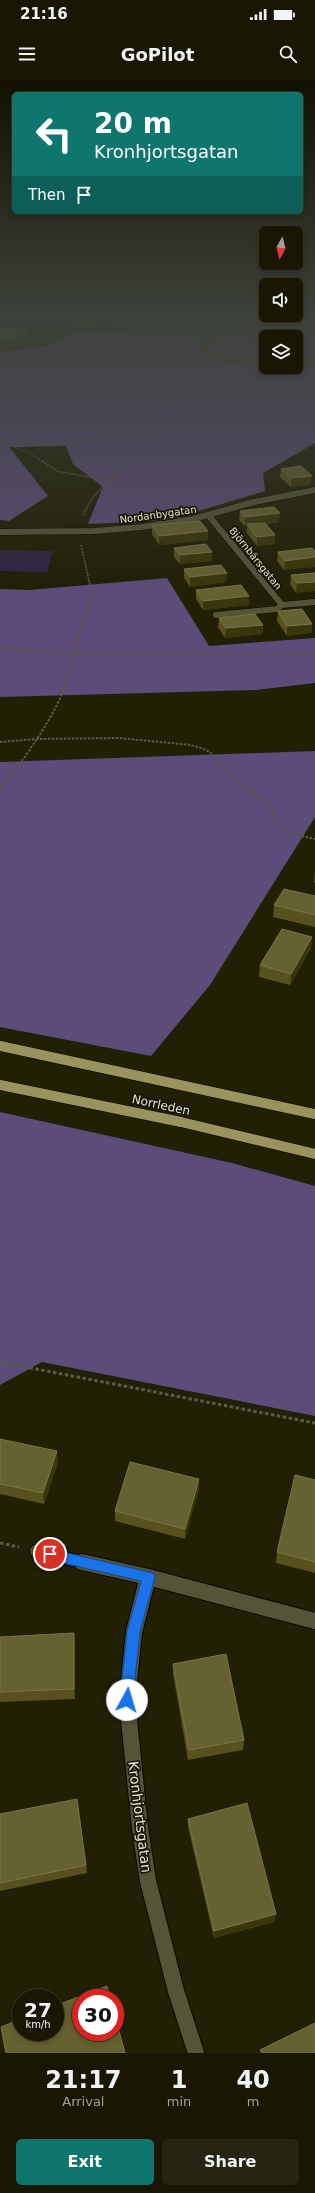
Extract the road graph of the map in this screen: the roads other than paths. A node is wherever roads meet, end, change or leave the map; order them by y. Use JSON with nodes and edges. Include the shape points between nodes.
{"nodes":[{"id":1,"x":315,"y":490,"type":"edge"},
{"id":2,"x":209,"y":516,"type":"junction"},
{"id":3,"x":0,"y":532,"type":"edge"},
{"id":4,"x":315,"y":602,"type":"edge"},
{"id":5,"x":282,"y":605,"type":"junction"},
{"id":6,"x":216,"y":615,"type":"dead end"},
{"id":7,"x":0,"y":1046,"type":"edge"},
{"id":8,"x":0,"y":1085,"type":"edge"},
{"id":9,"x":315,"y":1114,"type":"edge"},
{"id":10,"x":315,"y":1154,"type":"edge"},
{"id":11,"x":36,"y":1551,"type":"dead end"},
{"id":12,"x":148,"y":1577,"type":"junction"},
{"id":13,"x":315,"y":1621,"type":"edge"},
{"id":14,"x":196,"y":2053,"type":"edge"}],
"edges":[{"from":1,"to":2,"type":"street","name":"Nordanbygatan","via":[[254,502]]},
{"from":2,"to":3,"type":"street","name":"Nordanbygatan","via":[[105,530]]},
{"from":2,"to":5,"type":"street","name":"Björnbärsgatan"},
{"from":4,"to":5,"type":"street","name":"Björnbärsgatan"},
{"from":5,"to":6,"type":"street","via":[[277,609]]},
{"from":7,"to":9,"type":"main road","name":"Norrleden"},
{"from":8,"to":10,"type":"main road","name":"Norrleden","via":[[181,1122]]},
{"from":11,"to":12,"type":"street"},
{"from":12,"to":13,"type":"street"},
{"from":12,"to":14,"type":"street","name":"Kronhjortsgatan","via":[[134,1632],[127,1700],[139,1820],[148,1881],[176,1991]]}]}
